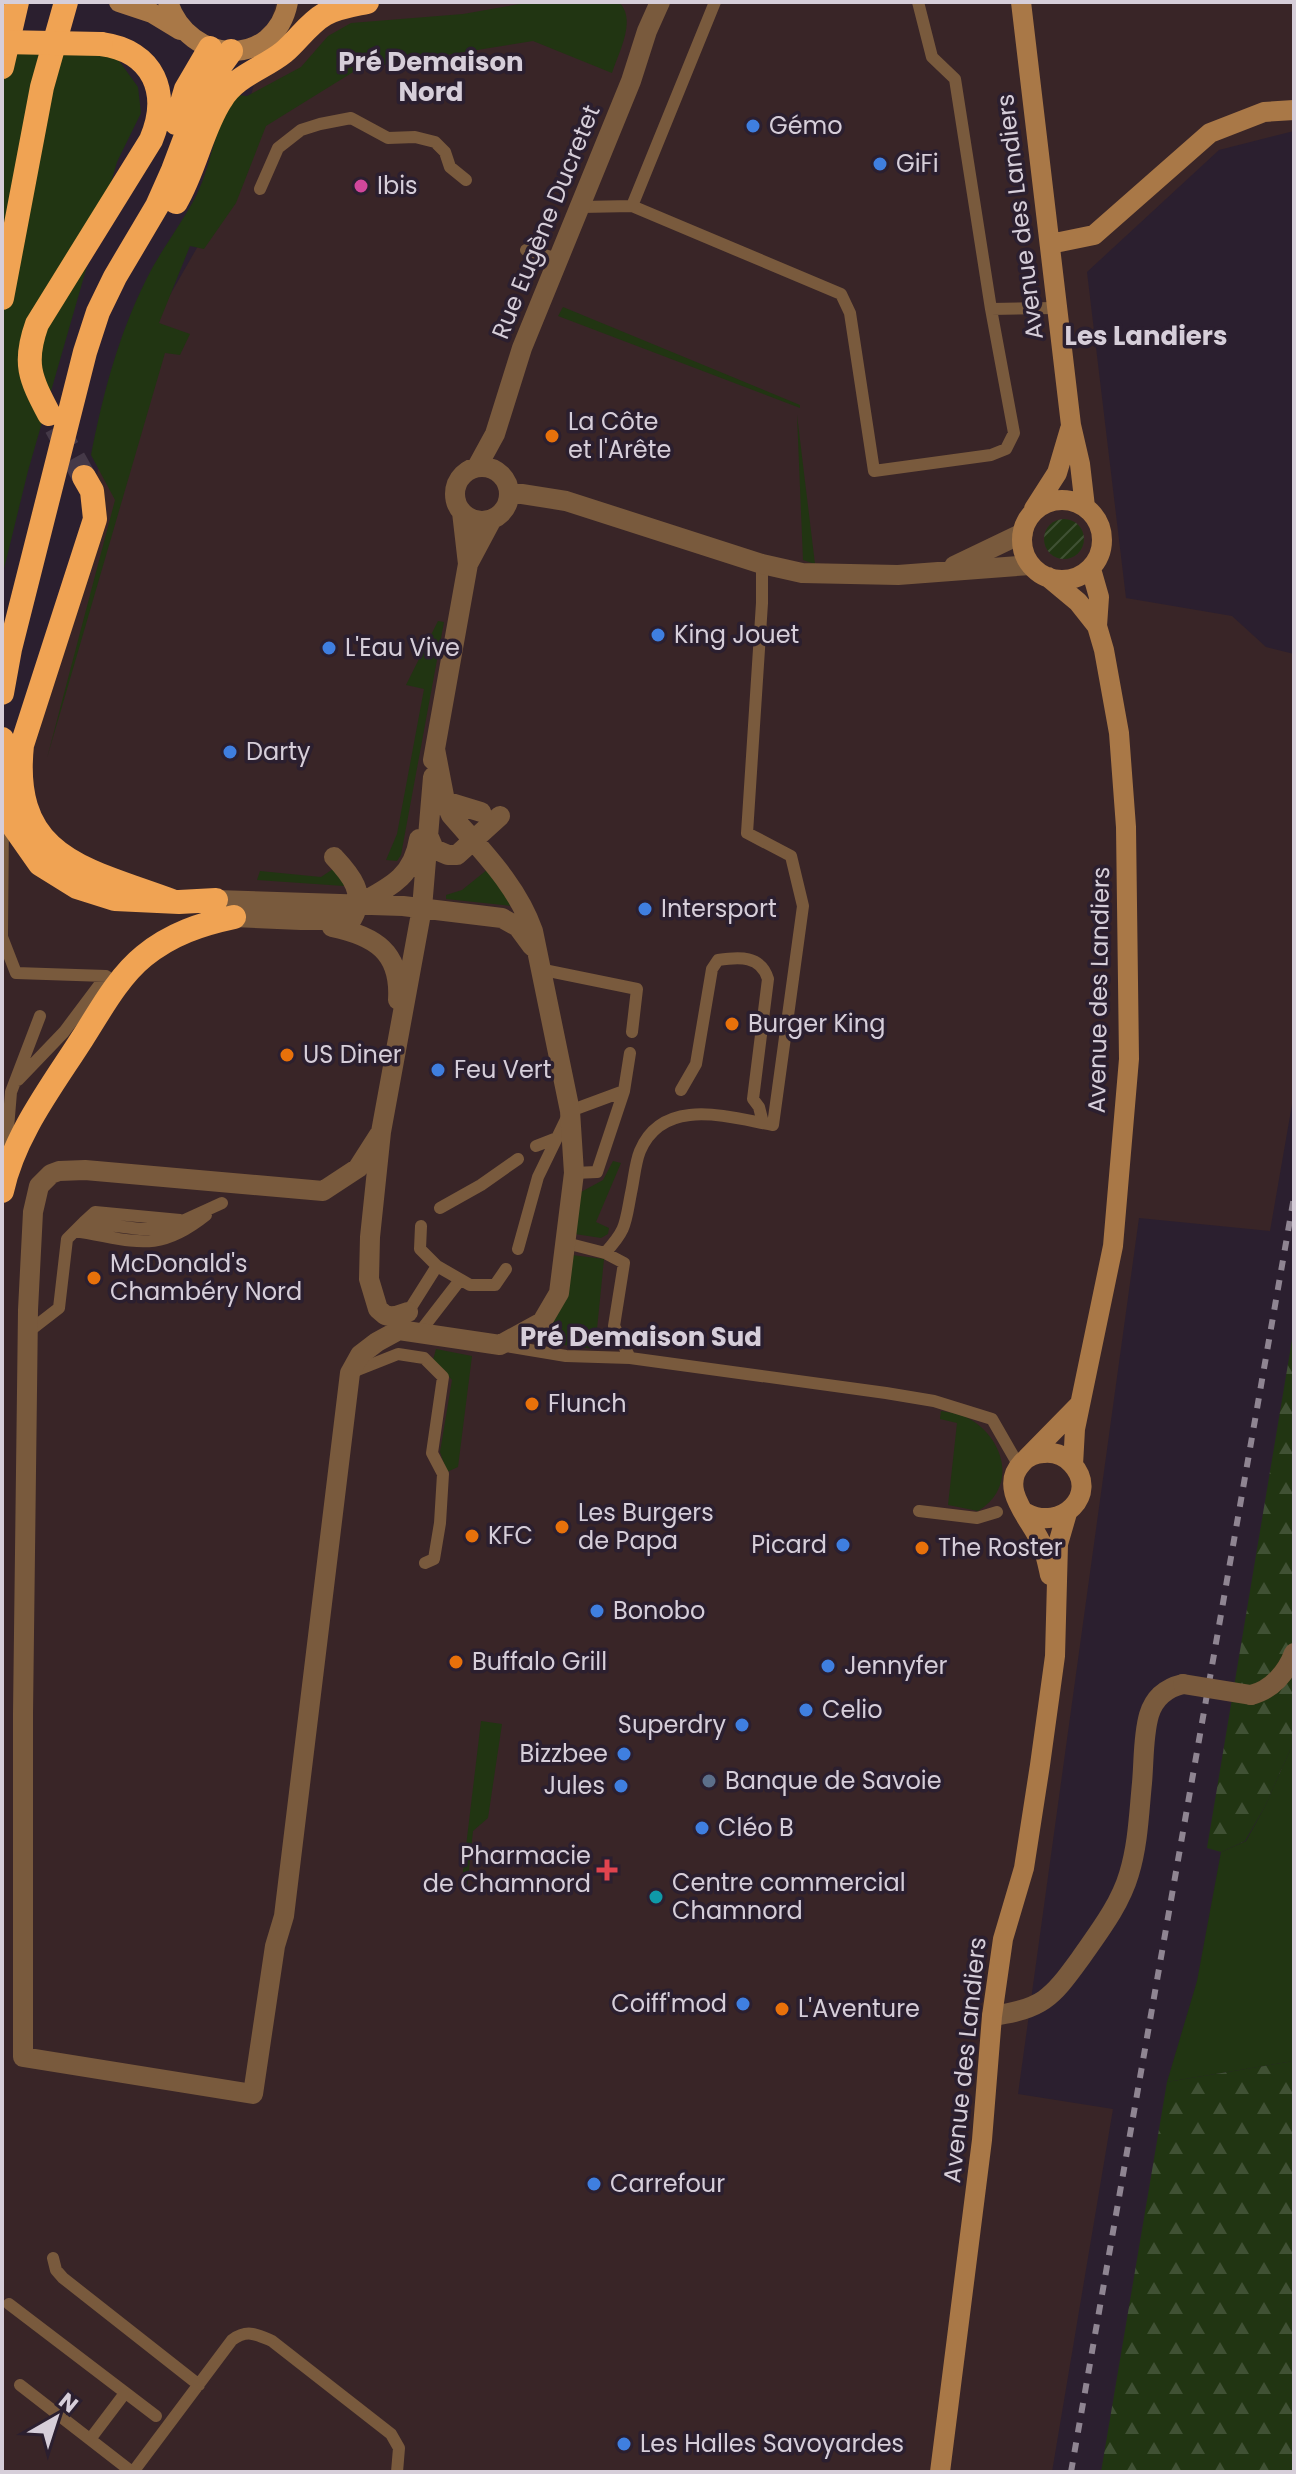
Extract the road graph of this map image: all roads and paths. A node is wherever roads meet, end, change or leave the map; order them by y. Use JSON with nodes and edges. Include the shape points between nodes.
{"nodes":[{"id":1,"x":17,"y":2,"type":"edge"},
{"id":2,"x":66,"y":2,"type":"edge"},
{"id":3,"x":119,"y":2,"type":"edge"},
{"id":4,"x":168,"y":2,"type":"edge"},
{"id":5,"x":367,"y":2,"type":"edge"},
{"id":6,"x":640,"y":2,"type":"edge"},
{"id":7,"x":660,"y":2,"type":"edge"},
{"id":8,"x":715,"y":2,"type":"edge"},
{"id":9,"x":918,"y":2,"type":"edge"},
{"id":10,"x":1021,"y":2,"type":"edge"},
{"id":11,"x":293,"y":4,"type":"edge"},
{"id":12,"x":647,"y":31,"type":"junction"},
{"id":13,"x":185,"y":34,"type":"junction"},
{"id":14,"x":2,"y":42,"type":"edge"},
{"id":15,"x":221,"y":50,"type":"junction"},
{"id":16,"x":2,"y":67,"type":"edge"},
{"id":17,"x":1294,"y":110,"type":"edge"},
{"id":18,"x":466,"y":180,"type":"dead end"},
{"id":19,"x":260,"y":189,"type":"dead end"},
{"id":20,"x":632,"y":206,"type":"junction"},
{"id":21,"x":581,"y":207,"type":"junction"},
{"id":22,"x":1050,"y":244,"type":"junction"},
{"id":23,"x":526,"y":250,"type":"dead end"},
{"id":24,"x":559,"y":259,"type":"junction"},
{"id":25,"x":115,"y":277,"type":"junction"},
{"id":26,"x":2,"y":298,"type":"edge"},
{"id":27,"x":1057,"y":308,"type":"junction"},
{"id":28,"x":991,"y":309,"type":"junction"},
{"id":29,"x":49,"y":414,"type":"tunnel mouth"},
{"id":30,"x":1071,"y":425,"type":"junction"},
{"id":31,"x":495,"y":434,"type":"junction"},
{"id":32,"x":477,"y":467,"type":"junction"},
{"id":33,"x":84,"y":477,"type":"tunnel mouth"},
{"id":34,"x":505,"y":483,"type":"junction"},
{"id":35,"x":1085,"y":507,"type":"junction"},
{"id":36,"x":462,"y":512,"type":"junction"},
{"id":37,"x":492,"y":519,"type":"junction"},
{"id":38,"x":1025,"y":526,"type":"junction"},
{"id":39,"x":468,"y":564,"type":"junction"},
{"id":40,"x":762,"y":564,"type":"junction"},
{"id":41,"x":1030,"y":565,"type":"junction"},
{"id":42,"x":947,"y":569,"type":"junction"},
{"id":43,"x":1091,"y":569,"type":"junction"},
{"id":44,"x":1048,"y":577,"type":"junction"},
{"id":45,"x":1097,"y":626,"type":"junction"},
{"id":46,"x":2,"y":693,"type":"edge"},
{"id":47,"x":2,"y":739,"type":"edge"},
{"id":48,"x":435,"y":749,"type":"junction"},
{"id":49,"x":3,"y":791,"type":"edge"},
{"id":50,"x":445,"y":801,"type":"junction"},
{"id":51,"x":428,"y":835,"type":"junction"},
{"id":52,"x":474,"y":841,"type":"junction"},
{"id":53,"x":33,"y":855,"type":"junction"},
{"id":54,"x":64,"y":857,"type":"junction"},
{"id":55,"x":334,"y":857,"type":"dead end"},
{"id":56,"x":172,"y":901,"type":"junction"},
{"id":57,"x":359,"y":904,"type":"junction"},
{"id":58,"x":225,"y":908,"type":"junction"},
{"id":59,"x":422,"y":908,"type":"junction"},
{"id":60,"x":301,"y":920,"type":"junction"},
{"id":61,"x":538,"y":961,"type":"junction"},
{"id":62,"x":113,"y":980,"type":"junction"},
{"id":63,"x":40,"y":1016,"type":"dead end"},
{"id":64,"x":632,"y":1032,"type":"dead end"},
{"id":65,"x":395,"y":1047,"type":"junction"},
{"id":66,"x":630,"y":1053,"type":"dead end"},
{"id":67,"x":13,"y":1085,"type":"junction"},
{"id":68,"x":681,"y":1090,"type":"dead end"},
{"id":69,"x":624,"y":1091,"type":"junction"},
{"id":70,"x":570,"y":1111,"type":"junction"},
{"id":71,"x":763,"y":1123,"type":"junction"},
{"id":72,"x":381,"y":1132,"type":"junction"},
{"id":73,"x":554,"y":1139,"type":"junction"},
{"id":74,"x":536,"y":1146,"type":"dead end"},
{"id":75,"x":518,"y":1159,"type":"dead end"},
{"id":76,"x":574,"y":1173,"type":"junction"},
{"id":77,"x":3,"y":1186,"type":"edge"},
{"id":78,"x":440,"y":1208,"type":"dead end"},
{"id":79,"x":80,"y":1226,"type":"junction"},
{"id":80,"x":421,"y":1226,"type":"dead end"},
{"id":81,"x":566,"y":1243,"type":"junction"},
{"id":82,"x":518,"y":1249,"type":"dead end"},
{"id":83,"x":605,"y":1253,"type":"junction"},
{"id":84,"x":437,"y":1266,"type":"junction"},
{"id":85,"x":506,"y":1269,"type":"dead end"},
{"id":86,"x":460,"y":1280,"type":"junction"},
{"id":87,"x":402,"y":1311,"type":"joint"},
{"id":88,"x":28,"y":1332,"type":"junction"},
{"id":89,"x":419,"y":1333,"type":"junction"},
{"id":90,"x":619,"y":1336,"type":"junction"},
{"id":91,"x":500,"y":1345,"type":"junction"},
{"id":92,"x":596,"y":1358,"type":"junction"},
{"id":93,"x":630,"y":1358,"type":"junction"},
{"id":94,"x":350,"y":1373,"type":"junction"},
{"id":95,"x":1082,"y":1402,"type":"junction"},
{"id":96,"x":1023,"y":1462,"type":"junction"},
{"id":97,"x":1073,"y":1465,"type":"junction"},
{"id":98,"x":919,"y":1511,"type":"dead end"},
{"id":99,"x":997,"y":1512,"type":"dead end"},
{"id":100,"x":1026,"y":1513,"type":"junction"},
{"id":101,"x":1067,"y":1513,"type":"junction"},
{"id":102,"x":425,"y":1563,"type":"dead end"},
{"id":103,"x":1057,"y":1599,"type":"junction"},
{"id":104,"x":1294,"y":1653,"type":"edge"},
{"id":105,"x":992,"y":2016,"type":"junction"},
{"id":106,"x":53,"y":2258,"type":"dead end"},
{"id":107,"x":9,"y":2304,"type":"dead end"},
{"id":108,"x":20,"y":2385,"type":"dead end"},
{"id":109,"x":199,"y":2385,"type":"junction"},
{"id":110,"x":125,"y":2393,"type":"junction"},
{"id":111,"x":156,"y":2416,"type":"dead end"},
{"id":112,"x":91,"y":2438,"type":"junction"},
{"id":113,"x":130,"y":2471,"type":"edge"},
{"id":114,"x":397,"y":2472,"type":"edge"},
{"id":115,"x":940,"y":2472,"type":"edge"}],
"edges":[{"from":1,"to":16,"type":"highway"},
{"from":2,"to":26,"type":"highway","via":[[42,87]]},
{"from":3,"to":13,"type":"main road","via":[[152,13]]},
{"from":4,"to":13,"type":"main road"},
{"from":5,"to":25,"type":"highway","via":[[321,16],[279,56],[227,91],[180,196],[145,254]]},
{"from":6,"to":12,"type":"street"},
{"from":7,"to":12,"type":"street","name":"Rue Eugène Ducretet"},
{"from":8,"to":20,"type":"lane"},
{"from":9,"to":28,"type":"lane","via":[[932,57],[955,79]]},
{"from":10,"to":22,"type":"main road","name":"Avenue des Landiers"},
{"from":11,"to":15,"type":"main road","via":[[260,43]]},
{"from":12,"to":21,"type":"street","name":"Rue Eugène Ducretet"},
{"from":13,"to":15,"type":"main road"},
{"from":14,"to":29,"type":"highway","bridge":true,"via":[[101,44],[130,51],[147,65],[159,106],[151,140],[37,324],[29,346],[32,383]]},
{"from":15,"to":25,"type":"highway","via":[[186,89],[163,165],[123,247]]},
{"from":17,"to":22,"type":"main road","via":[[1264,112],[1210,133],[1094,235]]},
{"from":18,"to":19,"type":"lane","via":[[450,167],[435,142],[388,138],[351,118],[301,130],[278,148]]},
{"from":20,"to":21,"type":"lane"},
{"from":20,"to":28,"type":"lane","via":[[841,294],[850,313],[874,471],[1006,449],[1014,433]]},
{"from":21,"to":24,"type":"street","name":"Rue Eugène Ducretet"},
{"from":22,"to":27,"type":"main road","name":"Avenue des Landiers"},
{"from":23,"to":24,"type":"lane"},
{"from":24,"to":31,"type":"street","name":"Rue Eugène Ducretet","via":[[522,348]]},
{"from":25,"to":46,"type":"highway","via":[[85,352]]},
{"from":27,"to":28,"type":"lane"},
{"from":27,"to":30,"type":"main road","name":"Avenue des Landiers"},
{"from":30,"to":35,"type":"main road","name":"Avenue des Landiers"},
{"from":30,"to":38,"type":"main road","name":"Avenue des Landiers","via":[[1057,473]]},
{"from":31,"to":32,"type":"street","name":"Rue Eugène Ducretet"},
{"from":31,"to":34,"type":"street","name":"Rue Eugène Ducretet"},
{"from":32,"to":34,"type":"street","via":[[494,469]]},
{"from":32,"to":36,"type":"street","via":[[463,474],[456,487]]},
{"from":33,"to":54,"type":"highway","via":[[92,491],[95,519],[20,760],[33,825]]},
{"from":34,"to":37,"type":"street","via":[[504,510]]},
{"from":34,"to":40,"type":"street"},
{"from":35,"to":38,"type":"main road","via":[[1054,500]]},
{"from":35,"to":43,"type":"main road","via":[[1102,537]]},
{"from":36,"to":37,"type":"street","via":[[476,520]]},
{"from":36,"to":39,"type":"street"},
{"from":37,"to":39,"type":"street"},
{"from":38,"to":41,"type":"main road","via":[[1024,554]]},
{"from":38,"to":42,"type":"street"},
{"from":39,"to":48,"type":"street"},
{"from":40,"to":42,"type":"street","via":[[840,575]]},
{"from":40,"to":71,"type":"lane","via":[[747,833],[791,856],[803,906],[773,1125]]},
{"from":41,"to":42,"type":"street"},
{"from":41,"to":44,"type":"main road"},
{"from":43,"to":44,"type":"main road","via":[[1073,580]]},
{"from":43,"to":45,"type":"main road","name":"Avenue des Landiers","via":[[1099,597]]},
{"from":44,"to":45,"type":"main road","name":"Avenue des Landiers"},
{"from":45,"to":95,"type":"main road","name":"Avenue des Landiers","via":[[1119,733],[1126,827],[1129,1059],[1115,1235]]},
{"from":47,"to":49,"type":"highway"},
{"from":48,"to":50,"type":"street"},
{"from":48,"to":51,"type":"street"},
{"from":48,"to":57,"type":"street","via":[[413,863],[392,884]]},
{"from":49,"to":53,"type":"highway","via":[[14,827]]},
{"from":49,"to":62,"type":"lane","via":[[2,937],[16,973],[46,980]]},
{"from":50,"to":52,"type":"street"},
{"from":50,"to":52,"type":"street","via":[[491,814]]},
{"from":51,"to":52,"type":"street","via":[[434,849],[448,855],[457,855]]},
{"from":51,"to":59,"type":"street"},
{"from":52,"to":61,"type":"street","via":[[524,905]]},
{"from":53,"to":54,"type":"street"},
{"from":53,"to":56,"type":"highway","via":[[56,876],[98,895]]},
{"from":54,"to":56,"type":"highway","via":[[84,870]]},
{"from":55,"to":57,"type":"street","via":[[354,881]]},
{"from":56,"to":58,"type":"highway"},
{"from":57,"to":58,"type":"street"},
{"from":57,"to":59,"type":"street"},
{"from":57,"to":60,"type":"street","via":[[352,919]]},
{"from":58,"to":60,"type":"street"},
{"from":58,"to":62,"type":"highway"},
{"from":59,"to":61,"type":"street","via":[[502,918],[518,927]]},
{"from":59,"to":65,"type":"street"},
{"from":60,"to":65,"type":"street","via":[[356,932],[377,942],[386,954],[399,983]]},
{"from":61,"to":64,"type":"lane","via":[[637,989]]},
{"from":61,"to":70,"type":"street"},
{"from":62,"to":67,"type":"lane"},
{"from":62,"to":77,"type":"highway","via":[[26,1130]]},
{"from":63,"to":67,"type":"lane"},
{"from":65,"to":72,"type":"street"},
{"from":66,"to":69,"type":"lane"},
{"from":67,"to":77,"type":"lane"},
{"from":68,"to":71,"type":"lane","via":[[696,1064],[712,969],[718,960],[756,961],[768,979],[753,1099]]},
{"from":69,"to":70,"type":"lane"},
{"from":69,"to":76,"type":"lane","via":[[597,1172]]},
{"from":70,"to":73,"type":"lane"},
{"from":70,"to":76,"type":"street"},
{"from":71,"to":83,"type":"lane","via":[[700,1113],[673,1116],[658,1127],[641,1150],[623,1234]]},
{"from":72,"to":87,"type":"street","via":[[369,1279],[378,1309],[393,1317]]},
{"from":72,"to":88,"type":"street","via":[[358,1168],[323,1191],[85,1170],[51,1174],[39,1186],[33,1212]]},
{"from":73,"to":74,"type":"lane"},
{"from":73,"to":82,"type":"lane"},
{"from":75,"to":78,"type":"lane"},
{"from":76,"to":81,"type":"street"},
{"from":79,"to":79,"type":"lane","via":[[160,1242],[222,1203],[165,1229]]},
{"from":79,"to":88,"type":"lane","via":[[67,1239],[59,1308]]},
{"from":80,"to":84,"type":"lane","via":[[420,1249]]},
{"from":81,"to":83,"type":"lane"},
{"from":81,"to":91,"type":"street","via":[[559,1293],[542,1322]]},
{"from":83,"to":90,"type":"lane","via":[[624,1263],[614,1326]]},
{"from":84,"to":86,"type":"lane"},
{"from":84,"to":87,"type":"lane"},
{"from":85,"to":86,"type":"lane","via":[[495,1285]]},
{"from":86,"to":89,"type":"lane"},
{"from":88,"to":94,"type":"street","via":[[23,2057],[253,2094],[284,1916]]},
{"from":89,"to":91,"type":"street"},
{"from":89,"to":94,"type":"street","via":[[399,1330],[377,1342],[360,1355]]},
{"from":90,"to":92,"type":"lane"},
{"from":90,"to":93,"type":"lane"},
{"from":91,"to":92,"type":"lane"},
{"from":92,"to":93,"type":"lane"},
{"from":93,"to":96,"type":"lane","via":[[934,1401],[992,1419]]},
{"from":94,"to":102,"type":"lane","via":[[398,1354],[424,1358],[443,1377],[432,1453],[443,1474],[440,1523],[434,1559]]},
{"from":95,"to":96,"type":"main road"},
{"from":95,"to":97,"type":"main road","name":"Avenue des Landiers"},
{"from":96,"to":97,"type":"main road","via":[[1052,1452]]},
{"from":96,"to":100,"type":"main road","via":[[1014,1474],[1013,1493]]},
{"from":97,"to":101,"type":"main road","via":[[1079,1496]]},
{"from":98,"to":99,"type":"lane","via":[[977,1518]]},
{"from":100,"to":101,"type":"main road","via":[[1046,1520]]},
{"from":100,"to":103,"type":"main road","via":[[1043,1547]]},
{"from":101,"to":103,"type":"main road","name":"Avenue des Landiers","via":[[1058,1544]]},
{"from":103,"to":105,"type":"main road","name":"Avenue des Landiers","via":[[1055,1656],[1024,1868],[1003,1939]]},
{"from":104,"to":105,"type":"street","bridge":true,"via":[[1264,1692],[1251,1695],[1183,1684],[1155,1702],[1134,1850],[1120,1897],[1061,1985],[1041,2004]]},
{"from":105,"to":115,"type":"main road","name":"Avenue des Landiers","via":[[982,2140]]},
{"from":106,"to":109,"type":"lane","via":[[63,2278]]},
{"from":107,"to":110,"type":"lane"},
{"from":108,"to":112,"type":"lane"},
{"from":109,"to":113,"type":"lane"},
{"from":109,"to":114,"type":"lane","via":[[232,2340],[253,2332],[272,2341],[391,2434],[399,2448]]},
{"from":110,"to":111,"type":"lane"},
{"from":110,"to":112,"type":"lane"},
{"from":112,"to":113,"type":"lane"}]}
